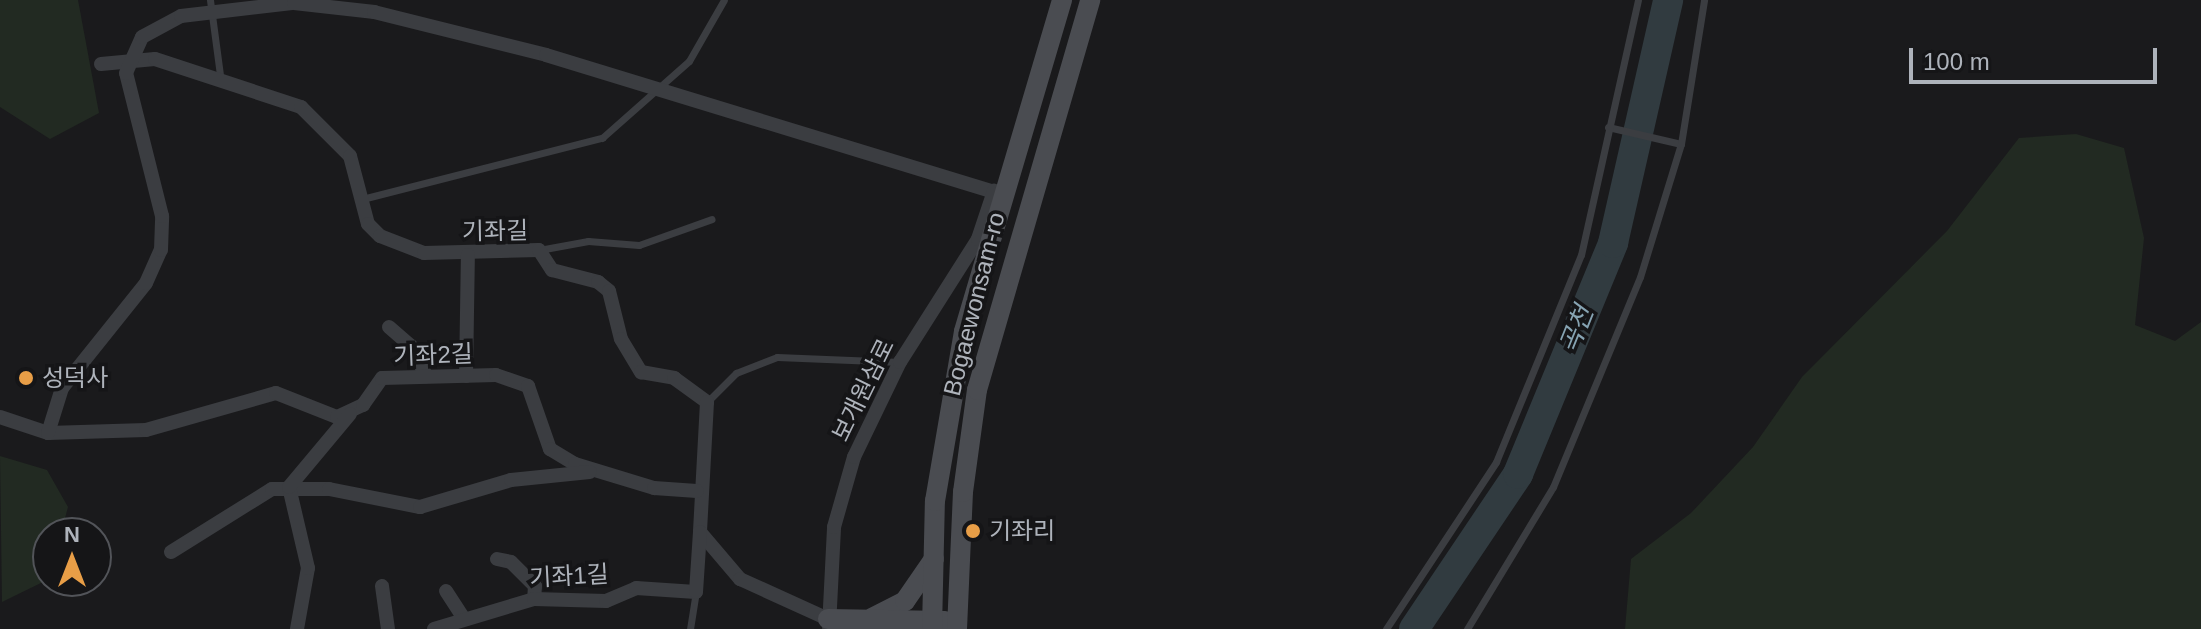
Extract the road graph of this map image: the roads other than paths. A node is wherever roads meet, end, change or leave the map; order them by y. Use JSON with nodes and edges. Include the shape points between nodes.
{"nodes":[{"id":1,"x":724,"y":0,"type":"edge"},
{"id":2,"x":1062,"y":0,"type":"edge"},
{"id":3,"x":1090,"y":0,"type":"edge"},
{"id":4,"x":1638,"y":0,"type":"edge"},
{"id":5,"x":1704,"y":0,"type":"edge"},
{"id":6,"x":210,"y":5,"type":"edge"},
{"id":7,"x":127,"y":59,"type":"junction"},
{"id":8,"x":101,"y":64,"type":"dead end"},
{"id":9,"x":220,"y":75,"type":"junction"},
{"id":10,"x":660,"y":89,"type":"junction"},
{"id":11,"x":1608,"y":127,"type":"junction"},
{"id":12,"x":1681,"y":144,"type":"junction"},
{"id":13,"x":999,"y":193,"type":"junction"},
{"id":14,"x":366,"y":198,"type":"junction"},
{"id":15,"x":712,"y":219,"type":"dead end"},
{"id":16,"x":539,"y":250,"type":"junction"},
{"id":17,"x":468,"y":255,"type":"junction"},
{"id":18,"x":389,"y":327,"type":"dead end"},
{"id":19,"x":900,"y":362,"type":"junction"},
{"id":20,"x":426,"y":376,"type":"junction"},
{"id":21,"x":466,"y":376,"type":"junction"},
{"id":22,"x":707,"y":402,"type":"junction"},
{"id":23,"x":350,"y":414,"type":"junction"},
{"id":24,"x":0,"y":417,"type":"edge"},
{"id":25,"x":48,"y":433,"type":"junction"},
{"id":26,"x":599,"y":471,"type":"junction"},
{"id":27,"x":289,"y":487,"type":"junction"},
{"id":28,"x":697,"y":491,"type":"junction"},
{"id":29,"x":700,"y":532,"type":"junction"},
{"id":30,"x":171,"y":552,"type":"dead end"},
{"id":31,"x":497,"y":559,"type":"dead end"},
{"id":32,"x":934,"y":559,"type":"junction"},
{"id":33,"x":382,"y":586,"type":"dead end"},
{"id":34,"x":446,"y":591,"type":"dead end"},
{"id":35,"x":696,"y":592,"type":"junction"},
{"id":36,"x":534,"y":599,"type":"junction"},
{"id":37,"x":463,"y":617,"type":"junction"},
{"id":38,"x":829,"y":624,"type":"edge"},
{"id":39,"x":876,"y":624,"type":"edge"},
{"id":40,"x":932,"y":625,"type":"edge"},
{"id":41,"x":957,"y":625,"type":"edge"},
{"id":42,"x":297,"y":629,"type":"edge"},
{"id":43,"x":388,"y":629,"type":"edge"},
{"id":44,"x":434,"y":629,"type":"edge"},
{"id":45,"x":690,"y":629,"type":"edge"},
{"id":46,"x":1386,"y":629,"type":"edge"},
{"id":47,"x":1467,"y":629,"type":"edge"}],
"edges":[{"from":1,"to":10,"type":"lane","via":[[689,61]]},
{"from":2,"to":13,"type":"main road","name":"Bogaewonsam-ro"},
{"from":3,"to":41,"type":"main road","name":"Bogaewonsam-ro","via":[[977,390]]},
{"from":4,"to":11,"type":"lane"},
{"from":5,"to":12,"type":"lane"},
{"from":6,"to":7,"type":"street","via":[[158,24]]},
{"from":6,"to":9,"type":"lane"},
{"from":6,"to":10,"type":"street","via":[[294,3],[374,12]]},
{"from":7,"to":8,"type":"street","name":"기좌길"},
{"from":7,"to":9,"type":"street","name":"기좌길"},
{"from":7,"to":25,"type":"street","via":[[162,216],[161,250],[146,283],[62,388]]},
{"from":9,"to":14,"type":"street","name":"기좌길","via":[[273,93],[334,135]]},
{"from":10,"to":13,"type":"street"},
{"from":10,"to":14,"type":"lane","via":[[602,138]]},
{"from":11,"to":12,"type":"lane"},
{"from":11,"to":46,"type":"lane","via":[[1581,255],[1508,437]]},
{"from":12,"to":47,"type":"lane","via":[[1592,402],[1523,542]]},
{"from":13,"to":19,"type":"street","name":"보개원삼로","via":[[978,239]]},
{"from":13,"to":32,"type":"main road","name":"Bogaewonsam-ro","via":[[954,384]]},
{"from":14,"to":17,"type":"street","name":"기좌길","via":[[368,224],[380,236],[424,253]]},
{"from":15,"to":16,"type":"lane","via":[[639,245],[588,241]]},
{"from":16,"to":17,"type":"street","name":"기좌길"},
{"from":16,"to":22,"type":"street","name":"기좌길","via":[[552,270],[609,291],[621,339],[641,372],[674,378]]},
{"from":17,"to":21,"type":"street"},
{"from":18,"to":20,"type":"street","via":[[416,353]]},
{"from":19,"to":22,"type":"lane","via":[[777,357],[736,373]]},
{"from":19,"to":38,"type":"street","name":"보개원삼로","via":[[841,493]]},
{"from":20,"to":21,"type":"street","name":"기좌2길"},
{"from":20,"to":23,"type":"street","name":"기좌2길","via":[[382,378]]},
{"from":21,"to":26,"type":"street","name":"기좌2길","via":[[528,386],[550,449]]},
{"from":22,"to":28,"type":"street"},
{"from":23,"to":25,"type":"street","via":[[337,417],[258,393],[170,427]]},
{"from":23,"to":27,"type":"street","name":"기좌2길"},
{"from":24,"to":25,"type":"street"},
{"from":26,"to":27,"type":"street","via":[[511,480],[420,507]]},
{"from":26,"to":28,"type":"street","name":"기좌2길","via":[[680,494]]},
{"from":27,"to":30,"type":"street","via":[[255,494]]},
{"from":27,"to":42,"type":"street","via":[[308,568]]},
{"from":28,"to":29,"type":"street"},
{"from":29,"to":35,"type":"street"},
{"from":29,"to":38,"type":"street","via":[[740,579]]},
{"from":31,"to":36,"type":"street","via":[[511,562],[535,586]]},
{"from":32,"to":39,"type":"main road","via":[[905,601]]},
{"from":32,"to":40,"type":"main road","name":"Bogaewonsam-ro"},
{"from":33,"to":43,"type":"street"},
{"from":34,"to":37,"type":"street"},
{"from":35,"to":36,"type":"street","name":"기좌1길","via":[[636,588],[606,601]]},
{"from":35,"to":45,"type":"lane"},
{"from":36,"to":37,"type":"street","name":"기좌1길"},
{"from":37,"to":44,"type":"street","name":"기좌1길"},
{"from":38,"to":39,"type":"main road"},
{"from":39,"to":40,"type":"main road"},
{"from":40,"to":41,"type":"main road"}]}
